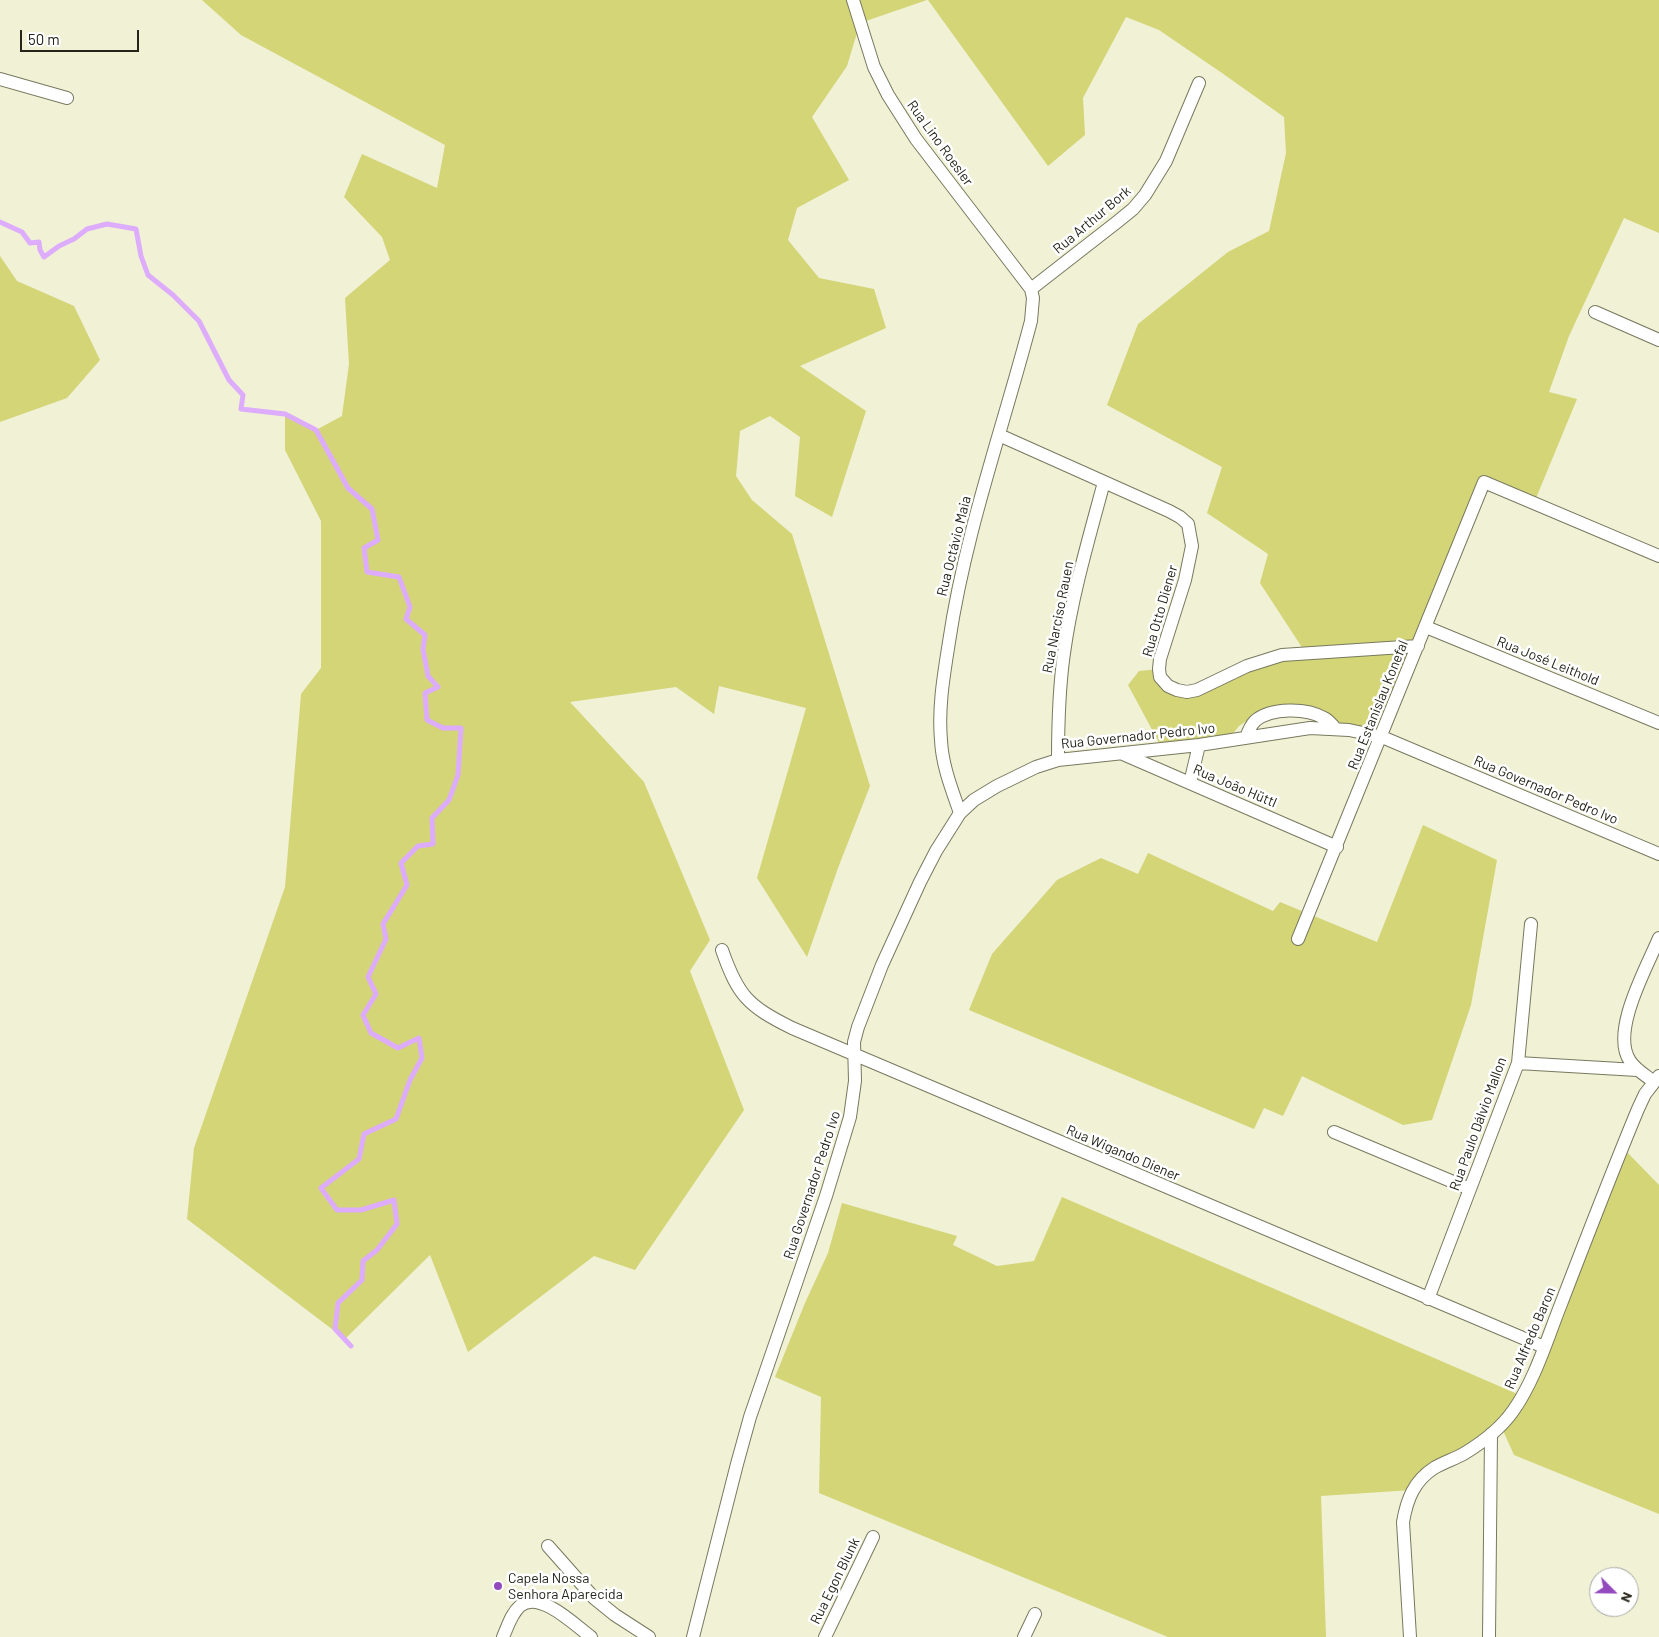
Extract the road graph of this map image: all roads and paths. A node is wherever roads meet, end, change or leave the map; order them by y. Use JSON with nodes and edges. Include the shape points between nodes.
{"nodes":[{"id":1,"x":853,"y":0,"type":"edge"},
{"id":2,"x":0,"y":79,"type":"edge"},
{"id":3,"x":1199,"y":83,"type":"dead end"},
{"id":4,"x":67,"y":98,"type":"dead end"},
{"id":5,"x":1031,"y":289,"type":"junction"},
{"id":6,"x":1595,"y":312,"type":"dead end"},
{"id":7,"x":1659,"y":340,"type":"edge"},
{"id":8,"x":999,"y":435,"type":"junction"},
{"id":9,"x":1104,"y":482,"type":"junction"},
{"id":10,"x":1659,"y":556,"type":"edge"},
{"id":11,"x":1426,"y":627,"type":"junction"},
{"id":12,"x":1418,"y":646,"type":"junction"},
{"id":13,"x":1659,"y":723,"type":"edge"},
{"id":14,"x":1336,"y":729,"type":"junction"},
{"id":15,"x":1382,"y":737,"type":"junction"},
{"id":16,"x":1246,"y":738,"type":"junction"},
{"id":17,"x":1199,"y":745,"type":"junction"},
{"id":18,"x":1121,"y":753,"type":"junction"},
{"id":19,"x":1058,"y":760,"type":"junction"},
{"id":20,"x":1190,"y":784,"type":"junction"},
{"id":21,"x":960,"y":814,"type":"junction"},
{"id":22,"x":1336,"y":847,"type":"junction"},
{"id":23,"x":1659,"y":854,"type":"edge"},
{"id":24,"x":1531,"y":924,"type":"dead end"},
{"id":25,"x":1659,"y":938,"type":"edge"},
{"id":26,"x":1298,"y":939,"type":"dead end"},
{"id":27,"x":722,"y":950,"type":"dead end"},
{"id":28,"x":854,"y":1054,"type":"junction"},
{"id":29,"x":1518,"y":1063,"type":"junction"},
{"id":30,"x":1637,"y":1070,"type":"junction"},
{"id":31,"x":1656,"y":1078,"type":"edge"},
{"id":32,"x":1334,"y":1132,"type":"dead end"},
{"id":33,"x":1470,"y":1189,"type":"junction"},
{"id":34,"x":1428,"y":1299,"type":"junction"},
{"id":35,"x":1544,"y":1347,"type":"junction"},
{"id":36,"x":1491,"y":1434,"type":"junction"},
{"id":37,"x":873,"y":1538,"type":"dead end"},
{"id":38,"x":548,"y":1546,"type":"dead end"},
{"id":39,"x":1035,"y":1614,"type":"dead end"},
{"id":40,"x":503,"y":1637,"type":"edge"},
{"id":41,"x":591,"y":1637,"type":"edge"},
{"id":42,"x":649,"y":1637,"type":"edge"},
{"id":43,"x":693,"y":1637,"type":"edge"},
{"id":44,"x":825,"y":1637,"type":"edge"},
{"id":45,"x":1024,"y":1637,"type":"edge"},
{"id":46,"x":1410,"y":1637,"type":"edge"},
{"id":47,"x":1489,"y":1637,"type":"edge"}],
"edges":[{"from":1,"to":5,"type":"street","name":"Rua Lino Roesler","via":[[872,60],[888,95],[916,139]]},
{"from":2,"to":4,"type":"street"},
{"from":3,"to":5,"type":"street","name":"Rua Arthur Bork","via":[[1166,161],[1145,196],[1118,222]]},
{"from":5,"to":8,"type":"street","name":"Rua Octávio Maia","via":[[1031,322]]},
{"from":6,"to":7,"type":"street"},
{"from":8,"to":9,"type":"street","name":"Rua Otto Diener"},
{"from":8,"to":21,"type":"street","name":"Rua Octávio Maia","via":[[962,574],[942,690],[942,748]]},
{"from":9,"to":12,"type":"street","name":"Rua Otto Diener","via":[[1169,511],[1188,524],[1192,546],[1189,564],[1160,660],[1160,677],[1168,686],[1187,692],[1197,690],[1247,666],[1282,655]]},
{"from":9,"to":19,"type":"street","name":"Rua Narciso Rauen","via":[[1064,653],[1058,713]]},
{"from":10,"to":11,"type":"street","name":"Rua Estanislau Konefal","via":[[1484,482]]},
{"from":11,"to":12,"type":"street","name":"Rua Estanislau Konefal"},
{"from":11,"to":13,"type":"street","name":"Rua José Leithold"},
{"from":12,"to":15,"type":"street","name":"Rua Estanislau Konefal"},
{"from":14,"to":15,"type":"street","name":"Rua Governador Pedro Ivo"},
{"from":14,"to":16,"type":"street","name":"Rua Governador Pedro Ivo","via":[[1310,728]]},
{"from":14,"to":16,"type":"street","name":"Rua Governador Pedro Ivo","via":[[1327,718],[1287,710],[1256,720]]},
{"from":15,"to":22,"type":"street","name":"Rua Estanislau Konefal"},
{"from":15,"to":23,"type":"street","name":"Rua Governador Pedro Ivo"},
{"from":16,"to":17,"type":"street","name":"Rua Governador Pedro Ivo"},
{"from":17,"to":18,"type":"street","name":"Rua Governador Pedro Ivo"},
{"from":17,"to":20,"type":"street"},
{"from":18,"to":19,"type":"street","name":"Rua Governador Pedro Ivo"},
{"from":18,"to":20,"type":"street","name":"Rua João Hüttl"},
{"from":19,"to":21,"type":"street","name":"Rua Governador Pedro Ivo","via":[[997,786],[974,800]]},
{"from":20,"to":22,"type":"street","name":"Rua João Hüttl"},
{"from":21,"to":28,"type":"street","name":"Rua Governador Pedro Ivo","via":[[936,851],[882,965],[858,1027]]},
{"from":22,"to":26,"type":"street","name":"Rua Estanislau Konefal"},
{"from":24,"to":29,"type":"street","name":"Rua Paulo Dálvio Mallon"},
{"from":25,"to":30,"type":"street","via":[[1625,1028],[1625,1049]]},
{"from":27,"to":28,"type":"street","name":"Rua Wigando Diener","via":[[738,988],[758,1009],[792,1028]]},
{"from":28,"to":34,"type":"street","name":"Rua Wigando Diener"},
{"from":28,"to":43,"type":"street","name":"Rua Governador Pedro Ivo","via":[[855,1081],[850,1117],[836,1168],[750,1417]]},
{"from":29,"to":30,"type":"street"},
{"from":29,"to":33,"type":"street","name":"Rua Paulo Dálvio Mallon"},
{"from":30,"to":31,"type":"street"},
{"from":31,"to":35,"type":"street","name":"Rua Alfredo Baron","via":[[1631,1124]]},
{"from":32,"to":33,"type":"street"},
{"from":33,"to":34,"type":"street","name":"Rua Paulo Dálvio Mallon"},
{"from":34,"to":35,"type":"street","name":"Rua Wigando Diener"},
{"from":35,"to":36,"type":"street","name":"Rua Alfredo Baron","via":[[1522,1396]]},
{"from":36,"to":46,"type":"street","name":"Rua Alfredo Baron","via":[[1424,1476],[1412,1490],[1406,1504],[1404,1522]]},
{"from":36,"to":47,"type":"street"},
{"from":37,"to":44,"type":"street","name":"Rua Egon Blunk"},
{"from":38,"to":42,"type":"street","via":[[594,1598]]},
{"from":39,"to":45,"type":"street"},
{"from":40,"to":41,"type":"street","via":[[512,1615],[521,1605],[531,1602],[556,1610]]}]}
